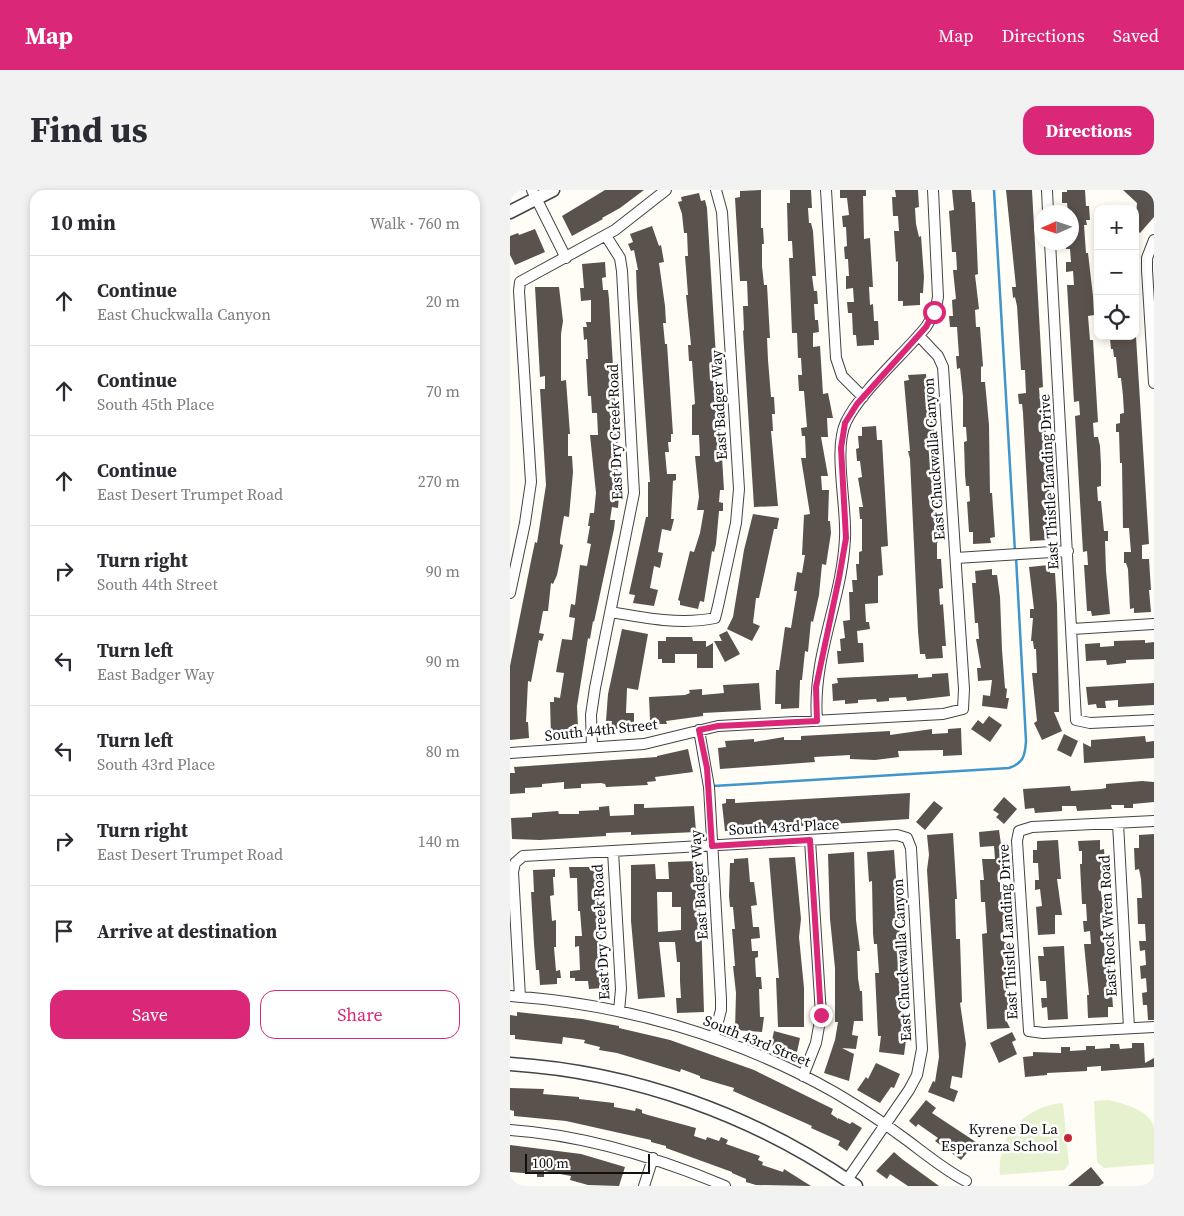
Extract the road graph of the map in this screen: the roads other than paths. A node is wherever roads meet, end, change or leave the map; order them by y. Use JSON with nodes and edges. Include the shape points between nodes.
{"nodes":[{"id":1,"x":553,"y":190,"type":"edge"},
{"id":2,"x":666,"y":190,"type":"edge"},
{"id":3,"x":716,"y":190,"type":"edge"},
{"id":4,"x":826,"y":190,"type":"edge"},
{"id":5,"x":933,"y":190,"type":"edge"},
{"id":6,"x":1047,"y":190,"type":"edge"},
{"id":7,"x":535,"y":194,"type":"edge"},
{"id":8,"x":1048,"y":205,"type":"edge"},
{"id":9,"x":510,"y":212,"type":"edge"},
{"id":10,"x":606,"y":236,"type":"junction"},
{"id":11,"x":1154,"y":240,"type":"edge"},
{"id":12,"x":1050,"y":250,"type":"edge"},
{"id":13,"x":566,"y":258,"type":"junction"},
{"id":14,"x":919,"y":336,"type":"junction"},
{"id":15,"x":1154,"y":383,"type":"edge"},
{"id":16,"x":863,"y":397,"type":"junction"},
{"id":17,"x":1068,"y":551,"type":"junction"},
{"id":18,"x":956,"y":558,"type":"junction"},
{"id":19,"x":510,"y":593,"type":"edge"},
{"id":20,"x":611,"y":612,"type":"junction"},
{"id":21,"x":1154,"y":624,"type":"edge"},
{"id":22,"x":1072,"y":629,"type":"junction"},
{"id":23,"x":963,"y":710,"type":"joint"},
{"id":24,"x":1154,"y":720,"type":"edge"},
{"id":25,"x":817,"y":721,"type":"junction"},
{"id":26,"x":699,"y":730,"type":"junction"},
{"id":27,"x":592,"y":747,"type":"junction"},
{"id":28,"x":510,"y":753,"type":"edge"},
{"id":29,"x":1154,"y":821,"type":"edge"},
{"id":30,"x":1118,"y":823,"type":"junction"},
{"id":31,"x":907,"y":838,"type":"joint"},
{"id":32,"x":810,"y":840,"type":"junction"},
{"id":33,"x":712,"y":846,"type":"junction"},
{"id":34,"x":613,"y":851,"type":"junction"},
{"id":35,"x":515,"y":996,"type":"edge"},
{"id":36,"x":619,"y":1011,"type":"junction"},
{"id":37,"x":1154,"y":1027,"type":"edge"},
{"id":38,"x":1129,"y":1028,"type":"junction"},
{"id":39,"x":714,"y":1037,"type":"junction"},
{"id":40,"x":510,"y":1064,"type":"edge"},
{"id":41,"x":803,"y":1076,"type":"junction"},
{"id":42,"x":886,"y":1125,"type":"junction"},
{"id":43,"x":510,"y":1130,"type":"edge"},
{"id":44,"x":654,"y":1158,"type":"junction"},
{"id":45,"x":966,"y":1181,"type":"dead end"},
{"id":46,"x":852,"y":1183,"type":"edge"},
{"id":47,"x":644,"y":1186,"type":"edge"},
{"id":48,"x":725,"y":1186,"type":"edge"}],
"edges":[{"from":1,"to":7,"type":"street"},
{"from":2,"to":10,"type":"street"},
{"from":3,"to":20,"type":"street","name":"East Badger Way","via":[[722,212],[739,489],[736,523],[715,618],[703,621],[667,619]]},
{"from":4,"to":16,"type":"street","via":[[836,358],[842,376]]},
{"from":5,"to":14,"type":"street","via":[[938,297],[934,312]]},
{"from":6,"to":8,"type":"street"},
{"from":7,"to":9,"type":"street"},
{"from":7,"to":13,"type":"street"},
{"from":10,"to":13,"type":"street"},
{"from":10,"to":20,"type":"street","name":"East Dry Creek Road","via":[[620,258],[622,270],[634,493]]},
{"from":11,"to":15,"type":"street","via":[[1147,258],[1147,270]]},
{"from":12,"to":17,"type":"street","name":"East Thistle Landing Drive"},
{"from":13,"to":19,"type":"street","via":[[520,282],[531,482]]},
{"from":14,"to":16,"type":"street"},
{"from":14,"to":18,"type":"street","name":"East Chuckwalla Canyon","via":[[938,356],[943,367]]},
{"from":16,"to":25,"type":"street","via":[[845,423],[841,448],[846,538],[816,687]]},
{"from":17,"to":18,"type":"street"},
{"from":17,"to":22,"type":"street","name":"East Thistle Landing Drive"},
{"from":18,"to":23,"type":"street","name":"East Chuckwalla Canyon"},
{"from":20,"to":27,"type":"street","name":"East Dry Creek Road","via":[[591,715]]},
{"from":21,"to":22,"type":"street"},
{"from":22,"to":24,"type":"street","name":"East Thistle Landing Drive","via":[[1076,720],[1090,723]]},
{"from":23,"to":25,"type":"street","name":"South 44th Street"},
{"from":25,"to":26,"type":"street","name":"South 44th Street","via":[[718,726]]},
{"from":26,"to":27,"type":"street","name":"South 44th Street","via":[[644,744]]},
{"from":26,"to":33,"type":"street","name":"East Badger Way","via":[[707,768]]},
{"from":27,"to":28,"type":"street","name":"South 44th Street"},
{"from":29,"to":30,"type":"street"},
{"from":30,"to":38,"type":"street","name":"East Rock Wren Road"},
{"from":30,"to":38,"type":"street","name":"East Thistle Landing Drive","via":[[1032,828],[1019,831],[1017,841],[1029,1031]]},
{"from":31,"to":32,"type":"street","name":"South 43rd Place","via":[[897,835]]},
{"from":31,"to":42,"type":"street","name":"East Chuckwalla Canyon","via":[[911,848],[922,1049],[917,1075]]},
{"from":32,"to":33,"type":"street","name":"South 43rd Place"},
{"from":32,"to":41,"type":"street","via":[[821,1015],[816,1043]]},
{"from":33,"to":34,"type":"street","name":"South 43rd Place"},
{"from":33,"to":39,"type":"street","name":"East Badger Way","via":[[721,999]]},
{"from":34,"to":35,"type":"street","name":"South 43rd Place","via":[[523,856],[515,862]]},
{"from":34,"to":36,"type":"street","name":"East Dry Creek Road","via":[[621,989]]},
{"from":35,"to":36,"type":"street","name":"South 43rd Street"},
{"from":36,"to":39,"type":"street","name":"South 43rd Street"},
{"from":37,"to":38,"type":"street"},
{"from":39,"to":41,"type":"street","name":"South 43rd Street"},
{"from":40,"to":46,"type":"street","via":[[577,1071],[678,1096],[762,1130]]},
{"from":41,"to":42,"type":"street","name":"South 43rd Street"},
{"from":42,"to":45,"type":"street","name":"South 43rd Street"},
{"from":42,"to":46,"type":"street","name":"East Chuckwalla Canyon"},
{"from":43,"to":44,"type":"street","via":[[589,1141]]},
{"from":44,"to":47,"type":"street"},
{"from":44,"to":48,"type":"street"}]}
